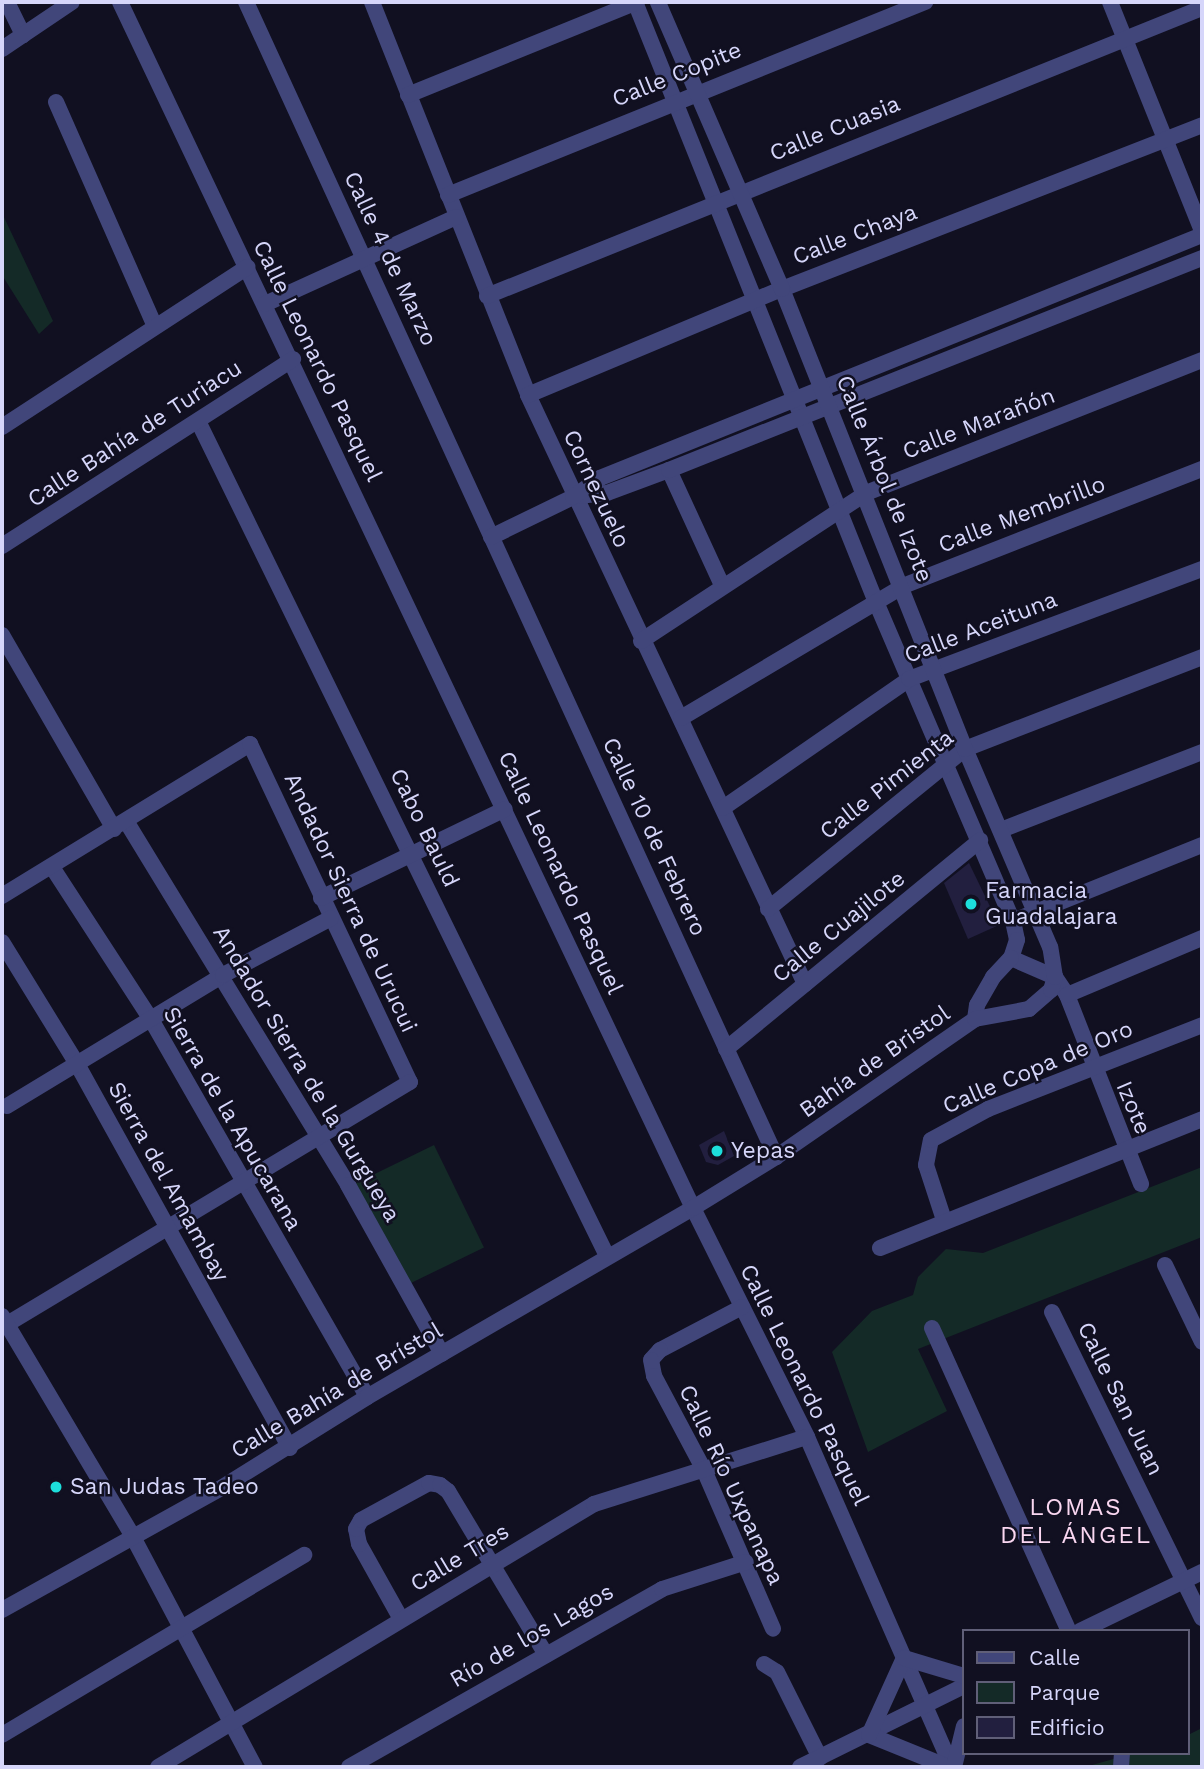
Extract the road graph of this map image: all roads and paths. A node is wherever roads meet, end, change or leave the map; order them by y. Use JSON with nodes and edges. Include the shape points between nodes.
{"nodes":[{"id":1,"x":7,"y":2,"type":"edge"},
{"id":2,"x":72,"y":2,"type":"edge"},
{"id":3,"x":120,"y":2,"type":"edge"},
{"id":4,"x":246,"y":2,"type":"edge"},
{"id":5,"x":372,"y":2,"type":"edge"},
{"id":6,"x":636,"y":2,"type":"edge"},
{"id":7,"x":657,"y":2,"type":"edge"},
{"id":8,"x":925,"y":2,"type":"edge"},
{"id":9,"x":1110,"y":2,"type":"edge"},
{"id":10,"x":1202,"y":8,"type":"edge"},
{"id":11,"x":23,"y":35,"type":"junction"},
{"id":12,"x":1124,"y":36,"type":"junction"},
{"id":13,"x":2,"y":49,"type":"edge"},
{"id":14,"x":694,"y":92,"type":"junction"},
{"id":15,"x":408,"y":94,"type":"junction"},
{"id":16,"x":676,"y":100,"type":"junction"},
{"id":17,"x":56,"y":102,"type":"dead end"},
{"id":18,"x":1202,"y":125,"type":"edge"},
{"id":19,"x":1166,"y":138,"type":"junction"},
{"id":20,"x":740,"y":192,"type":"junction"},
{"id":21,"x":448,"y":195,"type":"junction"},
{"id":22,"x":717,"y":202,"type":"junction"},
{"id":23,"x":456,"y":217,"type":"junction"},
{"id":24,"x":1202,"y":233,"type":"edge"},
{"id":25,"x":365,"y":256,"type":"junction"},
{"id":26,"x":1202,"y":258,"type":"edge"},
{"id":27,"x":247,"y":267,"type":"junction"},
{"id":28,"x":782,"y":289,"type":"junction"},
{"id":29,"x":486,"y":296,"type":"junction"},
{"id":30,"x":756,"y":301,"type":"junction"},
{"id":31,"x":265,"y":304,"type":"junction"},
{"id":32,"x":155,"y":326,"type":"junction"},
{"id":33,"x":293,"y":359,"type":"junction"},
{"id":34,"x":1202,"y":360,"type":"edge"},
{"id":35,"x":822,"y":386,"type":"junction"},
{"id":36,"x":528,"y":395,"type":"junction"},
{"id":37,"x":795,"y":399,"type":"junction"},
{"id":38,"x":831,"y":407,"type":"junction"},
{"id":39,"x":803,"y":418,"type":"junction"},
{"id":40,"x":198,"y":421,"type":"junction"},
{"id":41,"x":2,"y":427,"type":"edge"},
{"id":42,"x":668,"y":470,"type":"junction"},
{"id":43,"x":1202,"y":470,"type":"edge"},
{"id":44,"x":866,"y":493,"type":"junction"},
{"id":45,"x":573,"y":497,"type":"junction"},
{"id":46,"x":837,"y":508,"type":"junction"},
{"id":47,"x":491,"y":537,"type":"junction"},
{"id":48,"x":2,"y":546,"type":"edge"},
{"id":49,"x":1202,"y":569,"type":"edge"},
{"id":50,"x":722,"y":585,"type":"junction"},
{"id":51,"x":903,"y":586,"type":"junction"},
{"id":52,"x":876,"y":602,"type":"junction"},
{"id":53,"x":2,"y":635,"type":"edge"},
{"id":54,"x":641,"y":640,"type":"junction"},
{"id":55,"x":1202,"y":657,"type":"edge"},
{"id":56,"x":936,"y":670,"type":"junction"},
{"id":57,"x":909,"y":679,"type":"junction"},
{"id":58,"x":681,"y":718,"type":"junction"},
{"id":59,"x":965,"y":749,"type":"junction"},
{"id":60,"x":1200,"y":759,"type":"edge"},
{"id":61,"x":949,"y":764,"type":"junction"},
{"id":62,"x":723,"y":808,"type":"junction"},
{"id":63,"x":505,"y":809,"type":"junction"},
{"id":64,"x":120,"y":825,"type":"junction"},
{"id":65,"x":1001,"y":830,"type":"junction"},
{"id":66,"x":980,"y":841,"type":"junction"},
{"id":67,"x":1202,"y":845,"type":"edge"},
{"id":68,"x":411,"y":853,"type":"junction"},
{"id":69,"x":52,"y":867,"type":"junction"},
{"id":70,"x":2,"y":896,"type":"edge"},
{"id":71,"x":321,"y":898,"type":"junction"},
{"id":72,"x":768,"y":909,"type":"junction"},
{"id":73,"x":1035,"y":913,"type":"junction"},
{"id":74,"x":331,"y":918,"type":"junction"},
{"id":75,"x":1013,"y":921,"type":"junction"},
{"id":76,"x":1202,"y":938,"type":"edge"},
{"id":77,"x":2,"y":942,"type":"edge"},
{"id":78,"x":1011,"y":958,"type":"junction"},
{"id":79,"x":223,"y":975,"type":"junction"},
{"id":80,"x":1055,"y":977,"type":"junction"},
{"id":81,"x":805,"y":984,"type":"junction"},
{"id":82,"x":1067,"y":995,"type":"junction"},
{"id":83,"x":975,"y":1019,"type":"junction"},
{"id":84,"x":152,"y":1021,"type":"junction"},
{"id":85,"x":1202,"y":1025,"type":"edge"},
{"id":86,"x":726,"y":1049,"type":"junction"},
{"id":87,"x":77,"y":1064,"type":"junction"},
{"id":88,"x":1092,"y":1068,"type":"junction"},
{"id":89,"x":7,"y":1107,"type":"dead end"},
{"id":90,"x":1202,"y":1119,"type":"edge"},
{"id":91,"x":319,"y":1138,"type":"junction"},
{"id":92,"x":1125,"y":1149,"type":"junction"},
{"id":93,"x":776,"y":1157,"type":"junction"},
{"id":94,"x":1141,"y":1184,"type":"dead end"},
{"id":95,"x":243,"y":1185,"type":"junction"},
{"id":96,"x":693,"y":1208,"type":"junction"},
{"id":97,"x":944,"y":1220,"type":"junction"},
{"id":98,"x":167,"y":1228,"type":"junction"},
{"id":99,"x":880,"y":1248,"type":"dead end"},
{"id":100,"x":607,"y":1256,"type":"junction"},
{"id":101,"x":1165,"y":1265,"type":"dead end"},
{"id":102,"x":742,"y":1307,"type":"junction"},
{"id":103,"x":1052,"y":1312,"type":"dead end"},
{"id":104,"x":3,"y":1322,"type":"edge"},
{"id":105,"x":933,"y":1328,"type":"dead end"},
{"id":106,"x":1202,"y":1342,"type":"edge"},
{"id":107,"x":442,"y":1354,"type":"junction"},
{"id":108,"x":367,"y":1397,"type":"junction"},
{"id":109,"x":807,"y":1437,"type":"junction"},
{"id":110,"x":290,"y":1448,"type":"junction"},
{"id":111,"x":704,"y":1470,"type":"junction"},
{"id":112,"x":133,"y":1537,"type":"junction"},
{"id":113,"x":304,"y":1555,"type":"dead end"},
{"id":114,"x":746,"y":1562,"type":"junction"},
{"id":115,"x":493,"y":1566,"type":"junction"},
{"id":116,"x":1202,"y":1572,"type":"edge"},
{"id":117,"x":1184,"y":1581,"type":"junction"},
{"id":118,"x":2,"y":1610,"type":"edge"},
{"id":119,"x":401,"y":1619,"type":"junction"},
{"id":120,"x":1202,"y":1619,"type":"edge"},
{"id":121,"x":182,"y":1629,"type":"junction"},
{"id":122,"x":773,"y":1629,"type":"dead end"},
{"id":123,"x":1068,"y":1629,"type":"edge"},
{"id":124,"x":1084,"y":1629,"type":"edge"},
{"id":125,"x":546,"y":1655,"type":"junction"},
{"id":126,"x":904,"y":1658,"type":"junction"},
{"id":127,"x":764,"y":1664,"type":"dead end"},
{"id":128,"x":962,"y":1674,"type":"edge"},
{"id":129,"x":962,"y":1687,"type":"edge"},
{"id":130,"x":925,"y":1708,"type":"junction"},
{"id":131,"x":232,"y":1722,"type":"junction"},
{"id":132,"x":962,"y":1732,"type":"edge"},
{"id":133,"x":2,"y":1735,"type":"edge"},
{"id":134,"x":869,"y":1735,"type":"junction"},
{"id":135,"x":820,"y":1758,"type":"junction"},
{"id":136,"x":158,"y":1767,"type":"edge"},
{"id":137,"x":255,"y":1767,"type":"edge"},
{"id":138,"x":349,"y":1767,"type":"edge"},
{"id":139,"x":800,"y":1767,"type":"edge"},
{"id":140,"x":951,"y":1767,"type":"edge"}],
"edges":[{"from":1,"to":11,"type":"street"},
{"from":2,"to":11,"type":"street"},
{"from":3,"to":27,"type":"street","name":"Calle Leonardo Pasquel"},
{"from":4,"to":25,"type":"street","name":"Calle 4 de Marzo"},
{"from":5,"to":15,"type":"street","name":"Cornezuelo"},
{"from":6,"to":15,"type":"street"},
{"from":6,"to":16,"type":"street"},
{"from":7,"to":14,"type":"street","name":"Calle Árbol de Izote"},
{"from":8,"to":14,"type":"street","name":"Calle Copite"},
{"from":9,"to":12,"type":"street"},
{"from":10,"to":12,"type":"street","name":"Calle Cuasia"},
{"from":11,"to":13,"type":"street"},
{"from":12,"to":19,"type":"street"},
{"from":12,"to":20,"type":"street","name":"Calle Cuasia"},
{"from":14,"to":16,"type":"street","name":"Calle Copite"},
{"from":14,"to":20,"type":"street","name":"Calle Árbol de Izote"},
{"from":15,"to":21,"type":"street","name":"Cornezuelo"},
{"from":16,"to":21,"type":"street","name":"Calle Copite"},
{"from":16,"to":22,"type":"street"},
{"from":17,"to":32,"type":"street"},
{"from":18,"to":19,"type":"street","name":"Calle Chaya"},
{"from":19,"to":24,"type":"street"},
{"from":19,"to":28,"type":"street","name":"Calle Chaya"},
{"from":20,"to":22,"type":"street","name":"Calle Cuasia"},
{"from":20,"to":28,"type":"street","name":"Calle Árbol de Izote"},
{"from":21,"to":23,"type":"street","name":"Cornezuelo"},
{"from":22,"to":29,"type":"street","name":"Calle Cuasia"},
{"from":22,"to":30,"type":"street"},
{"from":23,"to":25,"type":"street"},
{"from":23,"to":29,"type":"street","name":"Cornezuelo"},
{"from":24,"to":35,"type":"street"},
{"from":25,"to":31,"type":"street"},
{"from":25,"to":47,"type":"street","name":"Calle 4 de Marzo"},
{"from":26,"to":38,"type":"street"},
{"from":27,"to":31,"type":"street","name":"Calle Leonardo Pasquel"},
{"from":27,"to":32,"type":"street"},
{"from":28,"to":30,"type":"street","name":"Calle Chaya"},
{"from":28,"to":35,"type":"street","name":"Calle Árbol de Izote"},
{"from":29,"to":36,"type":"street","name":"Cornezuelo"},
{"from":30,"to":36,"type":"street","name":"Calle Chaya"},
{"from":30,"to":37,"type":"street"},
{"from":31,"to":33,"type":"street","name":"Calle Leonardo Pasquel"},
{"from":32,"to":41,"type":"street"},
{"from":33,"to":40,"type":"street","name":"Calle Bahía de Turiacu"},
{"from":33,"to":63,"type":"street","name":"Calle Leonardo Pasquel"},
{"from":34,"to":44,"type":"street","name":"Calle Marañón"},
{"from":35,"to":37,"type":"street"},
{"from":35,"to":38,"type":"street","name":"Calle Árbol de Izote"},
{"from":36,"to":45,"type":"street","name":"Cornezuelo"},
{"from":37,"to":39,"type":"street"},
{"from":37,"to":45,"type":"street","via":[[600,478]]},
{"from":38,"to":39,"type":"street"},
{"from":38,"to":44,"type":"street","name":"Calle Árbol de Izote"},
{"from":39,"to":42,"type":"street"},
{"from":39,"to":46,"type":"street"},
{"from":40,"to":48,"type":"street","name":"Calle Bahía de Turiacu"},
{"from":40,"to":68,"type":"street","name":"Cabo Bauld"},
{"from":42,"to":45,"type":"street","via":[[607,493]]},
{"from":42,"to":50,"type":"street"},
{"from":43,"to":51,"type":"street","name":"Calle Membrillo"},
{"from":44,"to":46,"type":"street","name":"Calle Marañón"},
{"from":44,"to":51,"type":"street","name":"Calle Árbol de Izote"},
{"from":45,"to":47,"type":"street"},
{"from":45,"to":54,"type":"street","name":"Cornezuelo"},
{"from":46,"to":50,"type":"street","name":"Calle Marañón"},
{"from":46,"to":52,"type":"street"},
{"from":47,"to":86,"type":"street","name":"Calle 10 de Febrero"},
{"from":49,"to":56,"type":"street","name":"Calle Aceituna"},
{"from":50,"to":54,"type":"street","name":"Calle Marañón"},
{"from":51,"to":52,"type":"street","name":"Calle Membrillo"},
{"from":51,"to":56,"type":"street","name":"Calle Árbol de Izote"},
{"from":52,"to":57,"type":"street"},
{"from":52,"to":58,"type":"street","name":"Calle Membrillo"},
{"from":53,"to":64,"type":"street","name":"Andador Sierra de la Gurgueya"},
{"from":54,"to":58,"type":"street","name":"Cornezuelo"},
{"from":55,"to":59,"type":"street","name":"Calle Pimienta"},
{"from":56,"to":57,"type":"street","name":"Calle Aceituna"},
{"from":56,"to":59,"type":"street","name":"Calle Árbol de Izote"},
{"from":57,"to":61,"type":"street"},
{"from":57,"to":62,"type":"street","name":"Calle Aceituna"},
{"from":58,"to":62,"type":"street","name":"Cornezuelo"},
{"from":59,"to":61,"type":"street","name":"Calle Pimienta"},
{"from":59,"to":65,"type":"street","name":"Calle Árbol de Izote"},
{"from":60,"to":65,"type":"street"},
{"from":61,"to":66,"type":"street"},
{"from":61,"to":72,"type":"street","name":"Calle Pimienta"},
{"from":62,"to":72,"type":"street","name":"Cornezuelo"},
{"from":63,"to":68,"type":"street"},
{"from":63,"to":96,"type":"street","name":"Calle Leonardo Pasquel"},
{"from":64,"to":69,"type":"street"},
{"from":64,"to":71,"type":"street","name":"Andador Sierra de Urucui","via":[[250,744]]},
{"from":64,"to":79,"type":"street","name":"Andador Sierra de la Gurgueya"},
{"from":65,"to":73,"type":"street","name":"Calle Árbol de Izote"},
{"from":66,"to":75,"type":"street"},
{"from":66,"to":81,"type":"street","name":"Calle Cuajilote"},
{"from":67,"to":73,"type":"street"},
{"from":68,"to":71,"type":"street"},
{"from":68,"to":100,"type":"street","name":"Cabo Bauld"},
{"from":69,"to":70,"type":"street"},
{"from":69,"to":84,"type":"street","name":"Sierra de la Apucarana"},
{"from":71,"to":74,"type":"street","name":"Andador Sierra de Urucui"},
{"from":72,"to":81,"type":"street","name":"Cornezuelo"},
{"from":73,"to":75,"type":"street"},
{"from":73,"to":80,"type":"street","name":"Calle Árbol de Izote","via":[[1050,947]]},
{"from":74,"to":79,"type":"street"},
{"from":74,"to":91,"type":"street","name":"Andador Sierra de Urucui","via":[[410,1082]]},
{"from":75,"to":78,"type":"street","via":[[1017,940]]},
{"from":76,"to":82,"type":"street"},
{"from":77,"to":87,"type":"street","name":"Sierra del Amambay"},
{"from":78,"to":80,"type":"street"},
{"from":78,"to":83,"type":"street","name":"Bahía de Bristol","via":[[993,977],[977,1005]]},
{"from":79,"to":84,"type":"street"},
{"from":79,"to":91,"type":"street","name":"Andador Sierra de la Gurgueya"},
{"from":80,"to":82,"type":"street","name":"Izote"},
{"from":80,"to":83,"type":"street","name":"Bahía de Bristol","via":[[1051,990],[1029,1009]]},
{"from":81,"to":86,"type":"street","name":"Calle Cuajilote"},
{"from":82,"to":88,"type":"street","name":"Izote"},
{"from":83,"to":93,"type":"street","name":"Bahía de Bristol"},
{"from":84,"to":87,"type":"street"},
{"from":84,"to":95,"type":"street","name":"Sierra de la Apucarana"},
{"from":85,"to":88,"type":"street","name":"Calle Copa de Oro"},
{"from":86,"to":93,"type":"street","name":"Calle 10 de Febrero"},
{"from":87,"to":89,"type":"street"},
{"from":87,"to":98,"type":"street","name":"Sierra del Amambay"},
{"from":88,"to":92,"type":"street","name":"Izote"},
{"from":88,"to":97,"type":"street","name":"Calle Copa de Oro","via":[[975,1115],[930,1140],[926,1165]]},
{"from":90,"to":92,"type":"street"},
{"from":91,"to":95,"type":"street"},
{"from":91,"to":107,"type":"street","name":"Andador Sierra de la Gurgueya"},
{"from":92,"to":94,"type":"street","name":"Izote"},
{"from":92,"to":97,"type":"street"},
{"from":93,"to":96,"type":"street","name":"Bahía de Bristol"},
{"from":95,"to":98,"type":"street"},
{"from":95,"to":108,"type":"street","name":"Sierra de la Apucarana"},
{"from":96,"to":100,"type":"street","name":"Calle Bahía de Brístol"},
{"from":96,"to":102,"type":"street","name":"Calle Leonardo Pasquel"},
{"from":97,"to":99,"type":"street"},
{"from":98,"to":104,"type":"street"},
{"from":98,"to":110,"type":"street","name":"Sierra del Amambay"},
{"from":100,"to":107,"type":"street","name":"Calle Bahía de Brístol"},
{"from":101,"to":106,"type":"street"},
{"from":102,"to":109,"type":"street","name":"Calle Leonardo Pasquel"},
{"from":102,"to":111,"type":"street","name":"Calle Río Uxpanapa","via":[[660,1350],[651,1360],[654,1376]]},
{"from":103,"to":117,"type":"street","name":"Calle San Juan"},
{"from":104,"to":112,"type":"street"},
{"from":105,"to":123,"type":"street"},
{"from":107,"to":108,"type":"street","name":"Calle Bahía de Brístol"},
{"from":108,"to":110,"type":"street","name":"Calle Bahía de Brístol"},
{"from":109,"to":111,"type":"street","name":"Calle Tres"},
{"from":109,"to":126,"type":"street","name":"Calle Leonardo Pasquel"},
{"from":110,"to":112,"type":"street","name":"Calle Bahía de Brístol"},
{"from":111,"to":114,"type":"street","name":"Calle Río Uxpanapa"},
{"from":111,"to":115,"type":"street","name":"Calle Tres","via":[[633,1488],[594,1504]]},
{"from":112,"to":118,"type":"street","name":"Calle Bahía de Brístol"},
{"from":112,"to":121,"type":"street"},
{"from":113,"to":121,"type":"street"},
{"from":114,"to":122,"type":"street","name":"Calle Río Uxpanapa"},
{"from":114,"to":125,"type":"street","name":"Río de los Lagos","via":[[662,1589]]},
{"from":115,"to":119,"type":"street","name":"Calle Tres"},
{"from":115,"to":119,"type":"street","via":[[440,1485],[418,1490],[361,1520],[356,1530],[359,1544]]},
{"from":115,"to":125,"type":"street"},
{"from":116,"to":117,"type":"street"},
{"from":117,"to":120,"type":"street","name":"Calle San Juan"},
{"from":117,"to":124,"type":"street"},
{"from":119,"to":131,"type":"street","name":"Calle Tres"},
{"from":121,"to":131,"type":"street"},
{"from":121,"to":133,"type":"street"},
{"from":125,"to":138,"type":"street","name":"Río de los Lagos"},
{"from":126,"to":128,"type":"street"},
{"from":126,"to":130,"type":"street","name":"Calle Leonardo Pasquel"},
{"from":126,"to":134,"type":"street"},
{"from":127,"to":135,"type":"street","via":[[778,1672]]},
{"from":129,"to":130,"type":"street"},
{"from":130,"to":134,"type":"street"},
{"from":130,"to":140,"type":"street","name":"Calle Leonardo Pasquel"},
{"from":131,"to":136,"type":"street","name":"Calle Tres"},
{"from":131,"to":137,"type":"street"},
{"from":132,"to":140,"type":"street"},
{"from":134,"to":135,"type":"street"},
{"from":134,"to":140,"type":"street"},
{"from":135,"to":139,"type":"street"}]}
